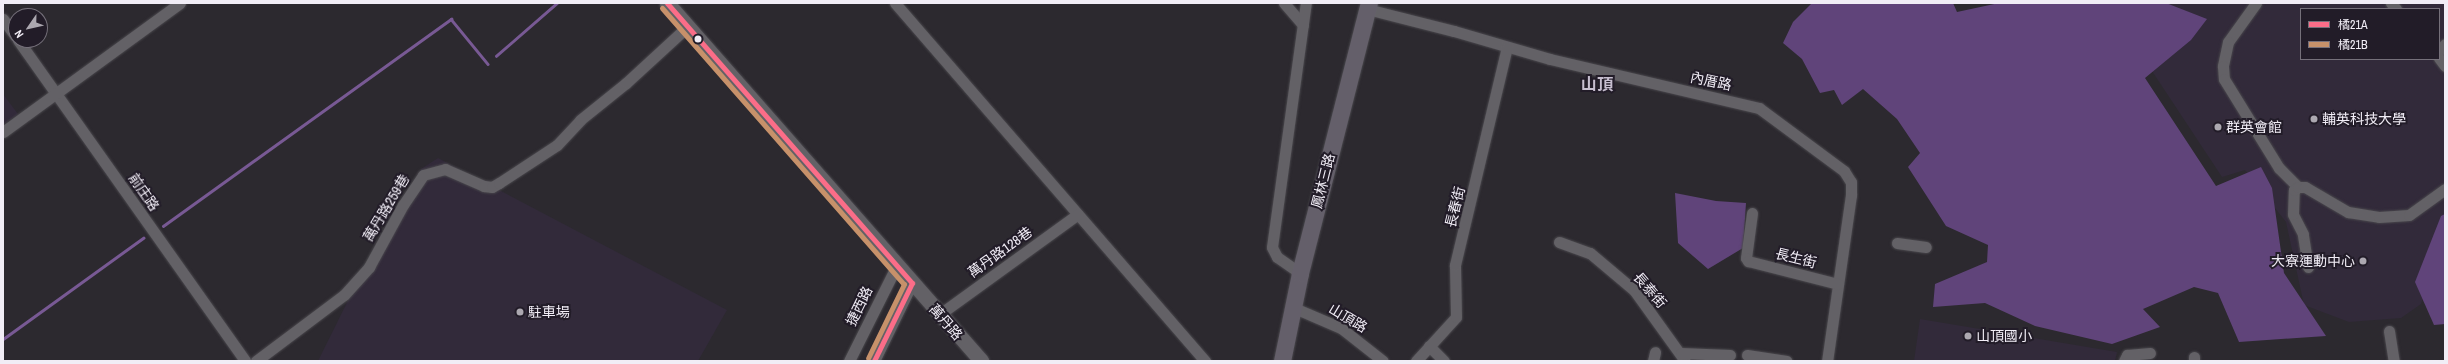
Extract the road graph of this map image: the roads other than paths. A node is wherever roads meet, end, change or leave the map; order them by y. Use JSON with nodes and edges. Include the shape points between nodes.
{"nodes":[{"id":1,"x":180,"y":3,"type":"edge"},
{"id":2,"x":666,"y":3,"type":"edge"},
{"id":3,"x":895,"y":3,"type":"edge"},
{"id":4,"x":1284,"y":3,"type":"edge"},
{"id":5,"x":1306,"y":3,"type":"edge"},
{"id":6,"x":2256,"y":3,"type":"edge"},
{"id":7,"x":1373,"y":6,"type":"edge"},
{"id":8,"x":1303,"y":25,"type":"junction"},
{"id":9,"x":687,"y":27,"type":"junction"},
{"id":10,"x":1507,"y":47,"type":"junction"},
{"id":11,"x":24,"y":48,"type":"edge"},
{"id":12,"x":56,"y":95,"type":"junction"},
{"id":13,"x":3,"y":132,"type":"edge"},
{"id":14,"x":2298,"y":187,"type":"junction"},
{"id":15,"x":2445,"y":189,"type":"edge"},
{"id":16,"x":1752,"y":213,"type":"dead end"},
{"id":17,"x":1078,"y":214,"type":"junction"},
{"id":18,"x":1559,"y":242,"type":"dead end"},
{"id":19,"x":1897,"y":243,"type":"dead end"},
{"id":20,"x":1926,"y":247,"type":"dead end"},
{"id":21,"x":897,"y":265,"type":"junction"},
{"id":22,"x":2308,"y":267,"type":"dead end"},
{"id":23,"x":1300,"y":273,"type":"junction"},
{"id":24,"x":912,"y":283,"type":"junction"},
{"id":25,"x":1838,"y":284,"type":"junction"},
{"id":26,"x":1298,"y":309,"type":"junction"},
{"id":27,"x":940,"y":314,"type":"junction"},
{"id":28,"x":2389,"y":331,"type":"dead end"},
{"id":29,"x":1429,"y":346,"type":"junction"},
{"id":30,"x":2150,"y":354,"type":"dead end"},
{"id":31,"x":1730,"y":355,"type":"dead end"},
{"id":32,"x":1747,"y":355,"type":"dead end"},
{"id":33,"x":1683,"y":357,"type":"edge"},
{"id":34,"x":245,"y":361,"type":"edge"},
{"id":35,"x":256,"y":361,"type":"edge"},
{"id":36,"x":849,"y":361,"type":"edge"},
{"id":37,"x":874,"y":361,"type":"edge"},
{"id":38,"x":980,"y":361,"type":"edge"},
{"id":39,"x":1205,"y":361,"type":"edge"},
{"id":40,"x":1282,"y":361,"type":"edge"},
{"id":41,"x":1293,"y":361,"type":"edge"},
{"id":42,"x":1383,"y":361,"type":"edge"},
{"id":43,"x":1416,"y":361,"type":"edge"},
{"id":44,"x":1444,"y":361,"type":"edge"},
{"id":45,"x":1787,"y":361,"type":"edge"},
{"id":46,"x":1826,"y":361,"type":"edge"},
{"id":47,"x":2124,"y":361,"type":"edge"},
{"id":48,"x":2394,"y":361,"type":"edge"}],
"edges":[{"from":1,"to":12,"type":"street"},
{"from":2,"to":9,"type":"street"},
{"from":3,"to":17,"type":"street"},
{"from":4,"to":8,"type":"street"},
{"from":5,"to":8,"type":"street"},
{"from":6,"to":14,"type":"street","via":[[2228,42],[2223,66],[2224,79],[2279,168]]},
{"from":7,"to":10,"type":"street","name":"內厝路"},
{"from":7,"to":23,"type":"main road","name":"鳳林三路"},
{"from":7,"to":26,"type":"main road","name":"鳳林三路"},
{"from":8,"to":23,"type":"street","via":[[1272,247],[1277,257]]},
{"from":9,"to":21,"type":"street"},
{"from":9,"to":35,"type":"street","name":"萬丹路259巷","via":[[626,84],[580,120],[557,145],[492,187],[445,169],[424,175],[403,205],[369,267],[344,295]]},
{"from":10,"to":25,"type":"street","name":"內厝路","via":[[1652,84],[1738,102],[1766,113],[1844,170],[1851,182]]},
{"from":10,"to":29,"type":"street","name":"長春街","via":[[1455,265],[1456,317]]},
{"from":11,"to":12,"type":"street","name":"前庄路"},
{"from":12,"to":13,"type":"street"},
{"from":12,"to":34,"type":"street","name":"前庄路"},
{"from":14,"to":15,"type":"street","via":[[2305,187],[2348,212],[2379,217],[2409,215]]},
{"from":14,"to":22,"type":"street","via":[[2294,190],[2293,214],[2303,234]]},
{"from":16,"to":25,"type":"street","name":"長生街","via":[[1746,258],[1748,261]]},
{"from":17,"to":27,"type":"street","name":"萬丹路128巷"},
{"from":17,"to":39,"type":"street"},
{"from":18,"to":33,"type":"street","name":"長泰街","via":[[1590,253],[1634,290]]},
{"from":19,"to":20,"type":"street"},
{"from":21,"to":24,"type":"street","name":"萬丹路"},
{"from":21,"to":36,"type":"street","name":"捷西路"},
{"from":23,"to":26,"type":"main road","name":"鳳林三路"},
{"from":24,"to":27,"type":"street","name":"萬丹路"},
{"from":24,"to":37,"type":"street"},
{"from":25,"to":46,"type":"street","name":"內厝路"},
{"from":26,"to":40,"type":"main road","name":"鳳林三路"},
{"from":26,"to":41,"type":"main road","name":"鳳林三路"},
{"from":26,"to":42,"type":"street","name":"山頂路","via":[[1341,328]]},
{"from":27,"to":38,"type":"street","name":"萬丹路"},
{"from":28,"to":48,"type":"street"},
{"from":29,"to":43,"type":"street","name":"長春街"},
{"from":29,"to":44,"type":"street"},
{"from":30,"to":47,"type":"street","via":[[2128,355]]},
{"from":31,"to":33,"type":"street"},
{"from":32,"to":45,"type":"street"}]}
